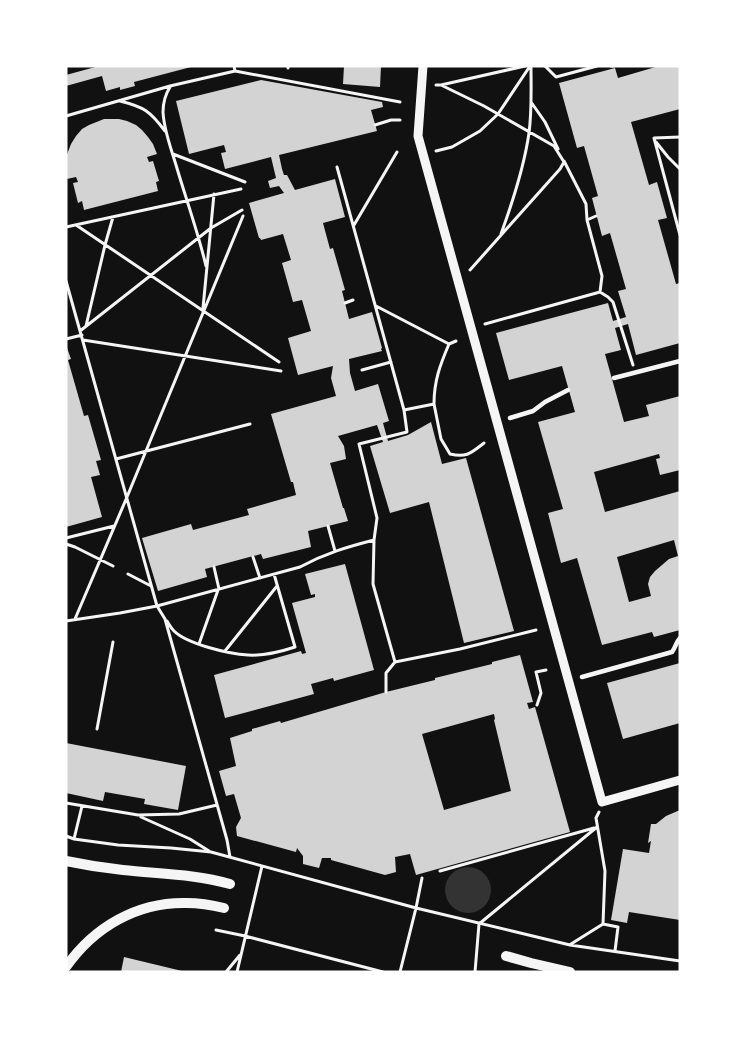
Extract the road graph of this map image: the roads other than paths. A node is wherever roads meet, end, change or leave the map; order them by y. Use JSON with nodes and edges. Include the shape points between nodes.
{"nodes":[{"id":1,"x":423,"y":66,"type":"edge"},
{"id":2,"x":680,"y":361,"type":"edge"},
{"id":3,"x":614,"y":378,"type":"dead end"},
{"id":4,"x":568,"y":390,"type":"dead end"},
{"id":5,"x":510,"y":418,"type":"dead end"},
{"id":6,"x":680,"y":638,"type":"edge"},
{"id":7,"x":582,"y":677,"type":"dead end"},
{"id":8,"x":680,"y":780,"type":"edge"},
{"id":9,"x":66,"y":861,"type":"edge"},
{"id":10,"x":230,"y":884,"type":"dead end"},
{"id":11,"x":224,"y":908,"type":"dead end"},
{"id":12,"x":506,"y":956,"type":"dead end"},
{"id":13,"x":66,"y":966,"type":"edge"},
{"id":14,"x":570,"y":972,"type":"edge"}],
"edges":[{"from":1,"to":8,"type":"street","via":[[418,136],[602,802]]},
{"from":2,"to":3,"type":"street"},
{"from":4,"to":5,"type":"street","via":[[534,411]]},
{"from":6,"to":7,"type":"street","via":[[672,652]]},
{"from":9,"to":10,"type":"main road","via":[[118,870],[185,875]]},
{"from":11,"to":13,"type":"main road","via":[[178,903],[134,912],[88,940]]},
{"from":12,"to":14,"type":"main road"}]}
